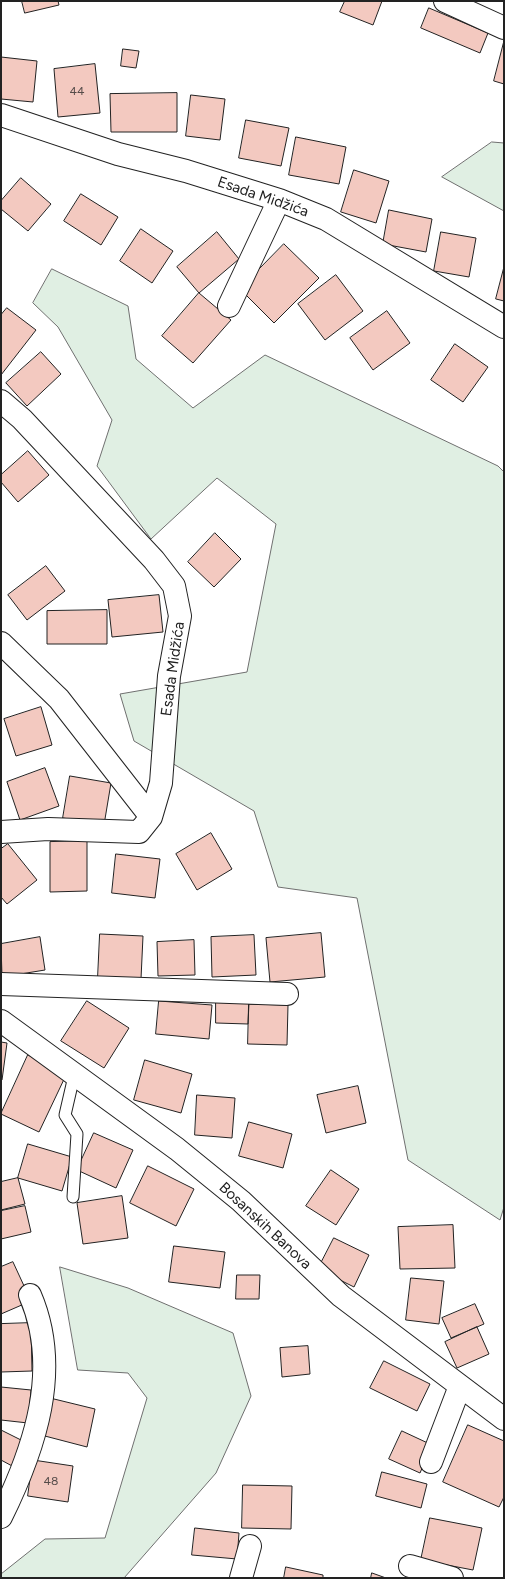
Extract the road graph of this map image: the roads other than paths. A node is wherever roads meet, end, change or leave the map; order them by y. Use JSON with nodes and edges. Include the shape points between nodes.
{"nodes":[{"id":1,"x":445,"y":1,"type":"edge"},
{"id":2,"x":504,"y":28,"type":"edge"},
{"id":3,"x":1,"y":115,"type":"edge"},
{"id":4,"x":278,"y":200,"type":"junction"},
{"id":5,"x":229,"y":306,"type":"dead end"},
{"id":6,"x":504,"y":327,"type":"edge"},
{"id":7,"x":1,"y":401,"type":"edge"},
{"id":8,"x":1,"y":644,"type":"edge"},
{"id":9,"x":151,"y":817,"type":"junction"},
{"id":10,"x":1,"y":832,"type":"edge"},
{"id":11,"x":1,"y":984,"type":"edge"},
{"id":12,"x":287,"y":994,"type":"dead end"},
{"id":13,"x":1,"y":1021,"type":"edge"},
{"id":14,"x":74,"y":1076,"type":"junction"},
{"id":15,"x":73,"y":1197,"type":"dead end"},
{"id":16,"x":30,"y":1295,"type":"dead end"},
{"id":17,"x":460,"y":1386,"type":"junction"},
{"id":18,"x":504,"y":1419,"type":"edge"},
{"id":19,"x":431,"y":1462,"type":"dead end"},
{"id":20,"x":1,"y":1517,"type":"edge"},
{"id":21,"x":250,"y":1546,"type":"dead end"},
{"id":22,"x":410,"y":1566,"type":"dead end"},
{"id":23,"x":241,"y":1578,"type":"edge"},
{"id":24,"x":452,"y":1578,"type":"edge"}],
"edges":[{"from":1,"to":2,"type":"street"},
{"from":3,"to":4,"type":"street","name":"Esada Midžića","via":[[118,154]]},
{"from":4,"to":5,"type":"street"},
{"from":4,"to":6,"type":"street","name":"Esada Midžića","via":[[326,219]]},
{"from":7,"to":9,"type":"street","name":"Esada Midžića","via":[[22,419],[154,560],[174,586],[180,616],[169,676],[161,783]]},
{"from":8,"to":9,"type":"street","via":[[59,699]]},
{"from":9,"to":10,"type":"street","via":[[139,832],[48,829]]},
{"from":11,"to":12,"type":"street"},
{"from":13,"to":14,"type":"street","name":"Bosanskih Banova"},
{"from":14,"to":15,"type":"lane","via":[[65,1115],[77,1134]]},
{"from":14,"to":17,"type":"street","name":"Bosanskih Banova","via":[[177,1149],[241,1200],[341,1296]]},
{"from":16,"to":20,"type":"street","via":[[38,1313],[46,1368],[42,1402],[32,1444]]},
{"from":17,"to":18,"type":"street","name":"Bosanskih Banova"},
{"from":17,"to":19,"type":"street"},
{"from":21,"to":23,"type":"street"},
{"from":22,"to":24,"type":"street"}]}
